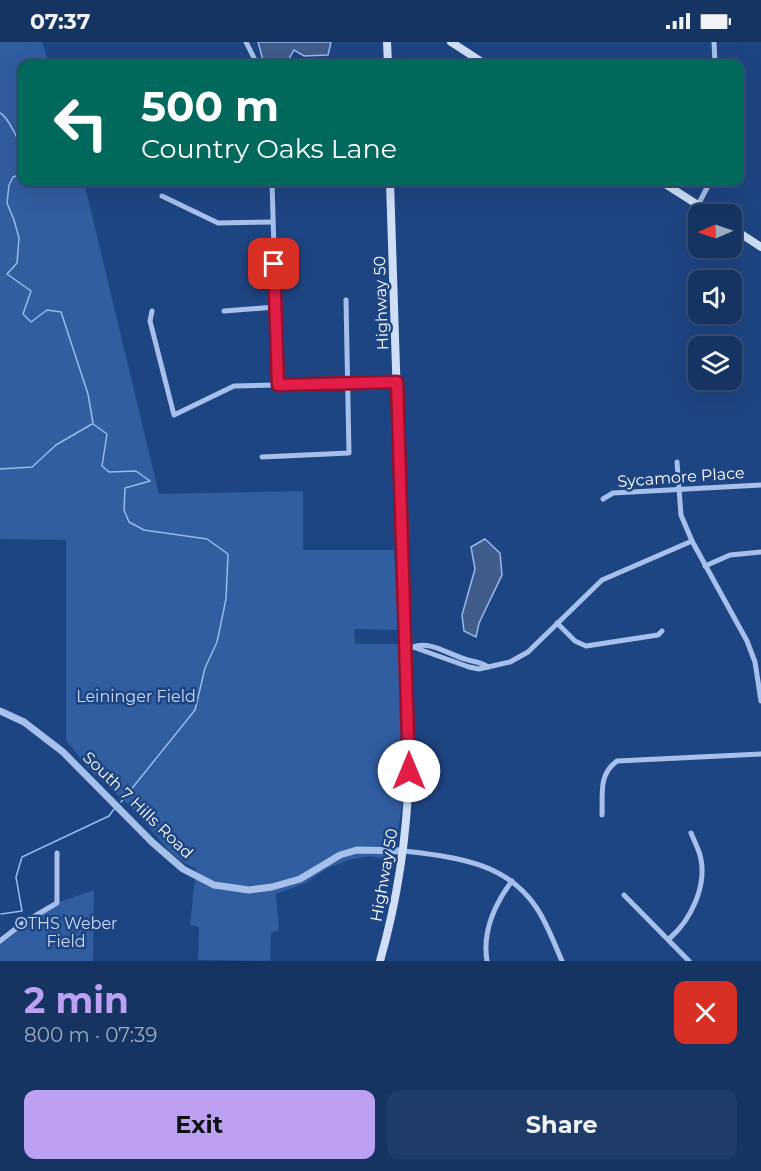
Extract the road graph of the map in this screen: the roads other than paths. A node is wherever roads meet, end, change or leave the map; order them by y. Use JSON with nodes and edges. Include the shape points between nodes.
{"nodes":[{"id":1,"x":246,"y":42,"type":"edge"},
{"id":2,"x":387,"y":42,"type":"edge"},
{"id":3,"x":451,"y":42,"type":"edge"},
{"id":4,"x":714,"y":42,"type":"edge"},
{"id":5,"x":462,"y":45,"type":"edge"},
{"id":6,"x":255,"y":60,"type":"edge"},
{"id":7,"x":388,"y":60,"type":"edge"},
{"id":8,"x":480,"y":60,"type":"edge"},
{"id":9,"x":715,"y":60,"type":"edge"},
{"id":10,"x":272,"y":186,"type":"edge"},
{"id":11,"x":390,"y":186,"type":"edge"},
{"id":12,"x":668,"y":186,"type":"edge"},
{"id":13,"x":708,"y":186,"type":"edge"},
{"id":14,"x":162,"y":196,"type":"dead end"},
{"id":15,"x":696,"y":204,"type":"edge"},
{"id":16,"x":699,"y":204,"type":"edge"},
{"id":17,"x":273,"y":222,"type":"junction"},
{"id":18,"x":742,"y":235,"type":"edge"},
{"id":19,"x":761,"y":247,"type":"edge"},
{"id":20,"x":346,"y":300,"type":"dead end"},
{"id":21,"x":275,"y":307,"type":"junction"},
{"id":22,"x":152,"y":311,"type":"dead end"},
{"id":23,"x":224,"y":311,"type":"dead end"},
{"id":24,"x":397,"y":382,"type":"junction"},
{"id":25,"x":347,"y":383,"type":"junction"},
{"id":26,"x":278,"y":385,"type":"junction"},
{"id":27,"x":262,"y":457,"type":"dead end"},
{"id":28,"x":677,"y":462,"type":"dead end"},
{"id":29,"x":761,"y":485,"type":"edge"},
{"id":30,"x":678,"y":489,"type":"junction"},
{"id":31,"x":603,"y":499,"type":"dead end"},
{"id":32,"x":692,"y":541,"type":"junction"},
{"id":33,"x":761,"y":552,"type":"edge"},
{"id":34,"x":705,"y":566,"type":"junction"},
{"id":35,"x":557,"y":623,"type":"junction"},
{"id":36,"x":662,"y":631,"type":"dead end"},
{"id":37,"x":409,"y":647,"type":"junction"},
{"id":38,"x":761,"y":701,"type":"edge"},
{"id":39,"x":0,"y":711,"type":"edge"},
{"id":40,"x":761,"y":754,"type":"edge"},
{"id":41,"x":602,"y":815,"type":"dead end"},
{"id":42,"x":691,"y":833,"type":"dead end"},
{"id":43,"x":403,"y":851,"type":"junction"},
{"id":44,"x":57,"y":853,"type":"dead end"},
{"id":45,"x":512,"y":881,"type":"junction"},
{"id":46,"x":624,"y":895,"type":"dead end"},
{"id":47,"x":669,"y":939,"type":"junction"},
{"id":48,"x":0,"y":940,"type":"edge"},
{"id":49,"x":380,"y":961,"type":"edge"},
{"id":50,"x":487,"y":961,"type":"edge"},
{"id":51,"x":562,"y":961,"type":"edge"},
{"id":52,"x":689,"y":961,"type":"edge"}],
"edges":[{"from":1,"to":6,"type":"street"},
{"from":2,"to":7,"type":"main road"},
{"from":3,"to":5,"type":"main road"},
{"from":4,"to":9,"type":"street"},
{"from":5,"to":8,"type":"main road"},
{"from":10,"to":17,"type":"street"},
{"from":11,"to":24,"type":"main road","name":"Highway 50"},
{"from":12,"to":15,"type":"main road"},
{"from":13,"to":16,"type":"street"},
{"from":14,"to":17,"type":"street","via":[[218,223]]},
{"from":17,"to":21,"type":"street"},
{"from":18,"to":19,"type":"main road"},
{"from":20,"to":25,"type":"street"},
{"from":21,"to":23,"type":"street"},
{"from":21,"to":26,"type":"street"},
{"from":22,"to":26,"type":"street","via":[[150,321],[174,415],[234,386]]},
{"from":24,"to":25,"type":"street"},
{"from":24,"to":37,"type":"main road","name":"Highway 50"},
{"from":25,"to":26,"type":"street"},
{"from":25,"to":27,"type":"street","via":[[349,453]]},
{"from":28,"to":30,"type":"street"},
{"from":29,"to":30,"type":"street","name":"Sycamore Place"},
{"from":30,"to":31,"type":"street","name":"Sycamore Place","via":[[613,493]]},
{"from":30,"to":32,"type":"street","via":[[681,515]]},
{"from":32,"to":34,"type":"street"},
{"from":32,"to":35,"type":"street","via":[[602,580]]},
{"from":33,"to":34,"type":"street","via":[[730,555]]},
{"from":34,"to":38,"type":"street","via":[[747,641],[755,662]]},
{"from":35,"to":36,"type":"street","via":[[586,646],[658,635]]},
{"from":35,"to":37,"type":"street","via":[[528,652],[510,662],[479,669]]},
{"from":37,"to":43,"type":"main road","name":"Highway 50","via":[[409,771]]},
{"from":39,"to":43,"type":"street","name":"South 7 Hills Road","via":[[24,722],[63,752],[152,842],[183,869],[214,885],[249,890],[272,887],[300,879],[340,855],[357,850]]},
{"from":40,"to":41,"type":"street","via":[[617,761],[604,774]]},
{"from":42,"to":47,"type":"street","via":[[700,855],[702,880],[692,910]]},
{"from":43,"to":45,"type":"street","via":[[482,864]]},
{"from":43,"to":49,"type":"main road","name":"Highway 50"},
{"from":44,"to":48,"type":"street","via":[[57,903]]},
{"from":45,"to":50,"type":"street","via":[[491,916],[486,935]]},
{"from":45,"to":51,"type":"street","via":[[535,905]]},
{"from":46,"to":47,"type":"street"},
{"from":47,"to":52,"type":"street"}]}
